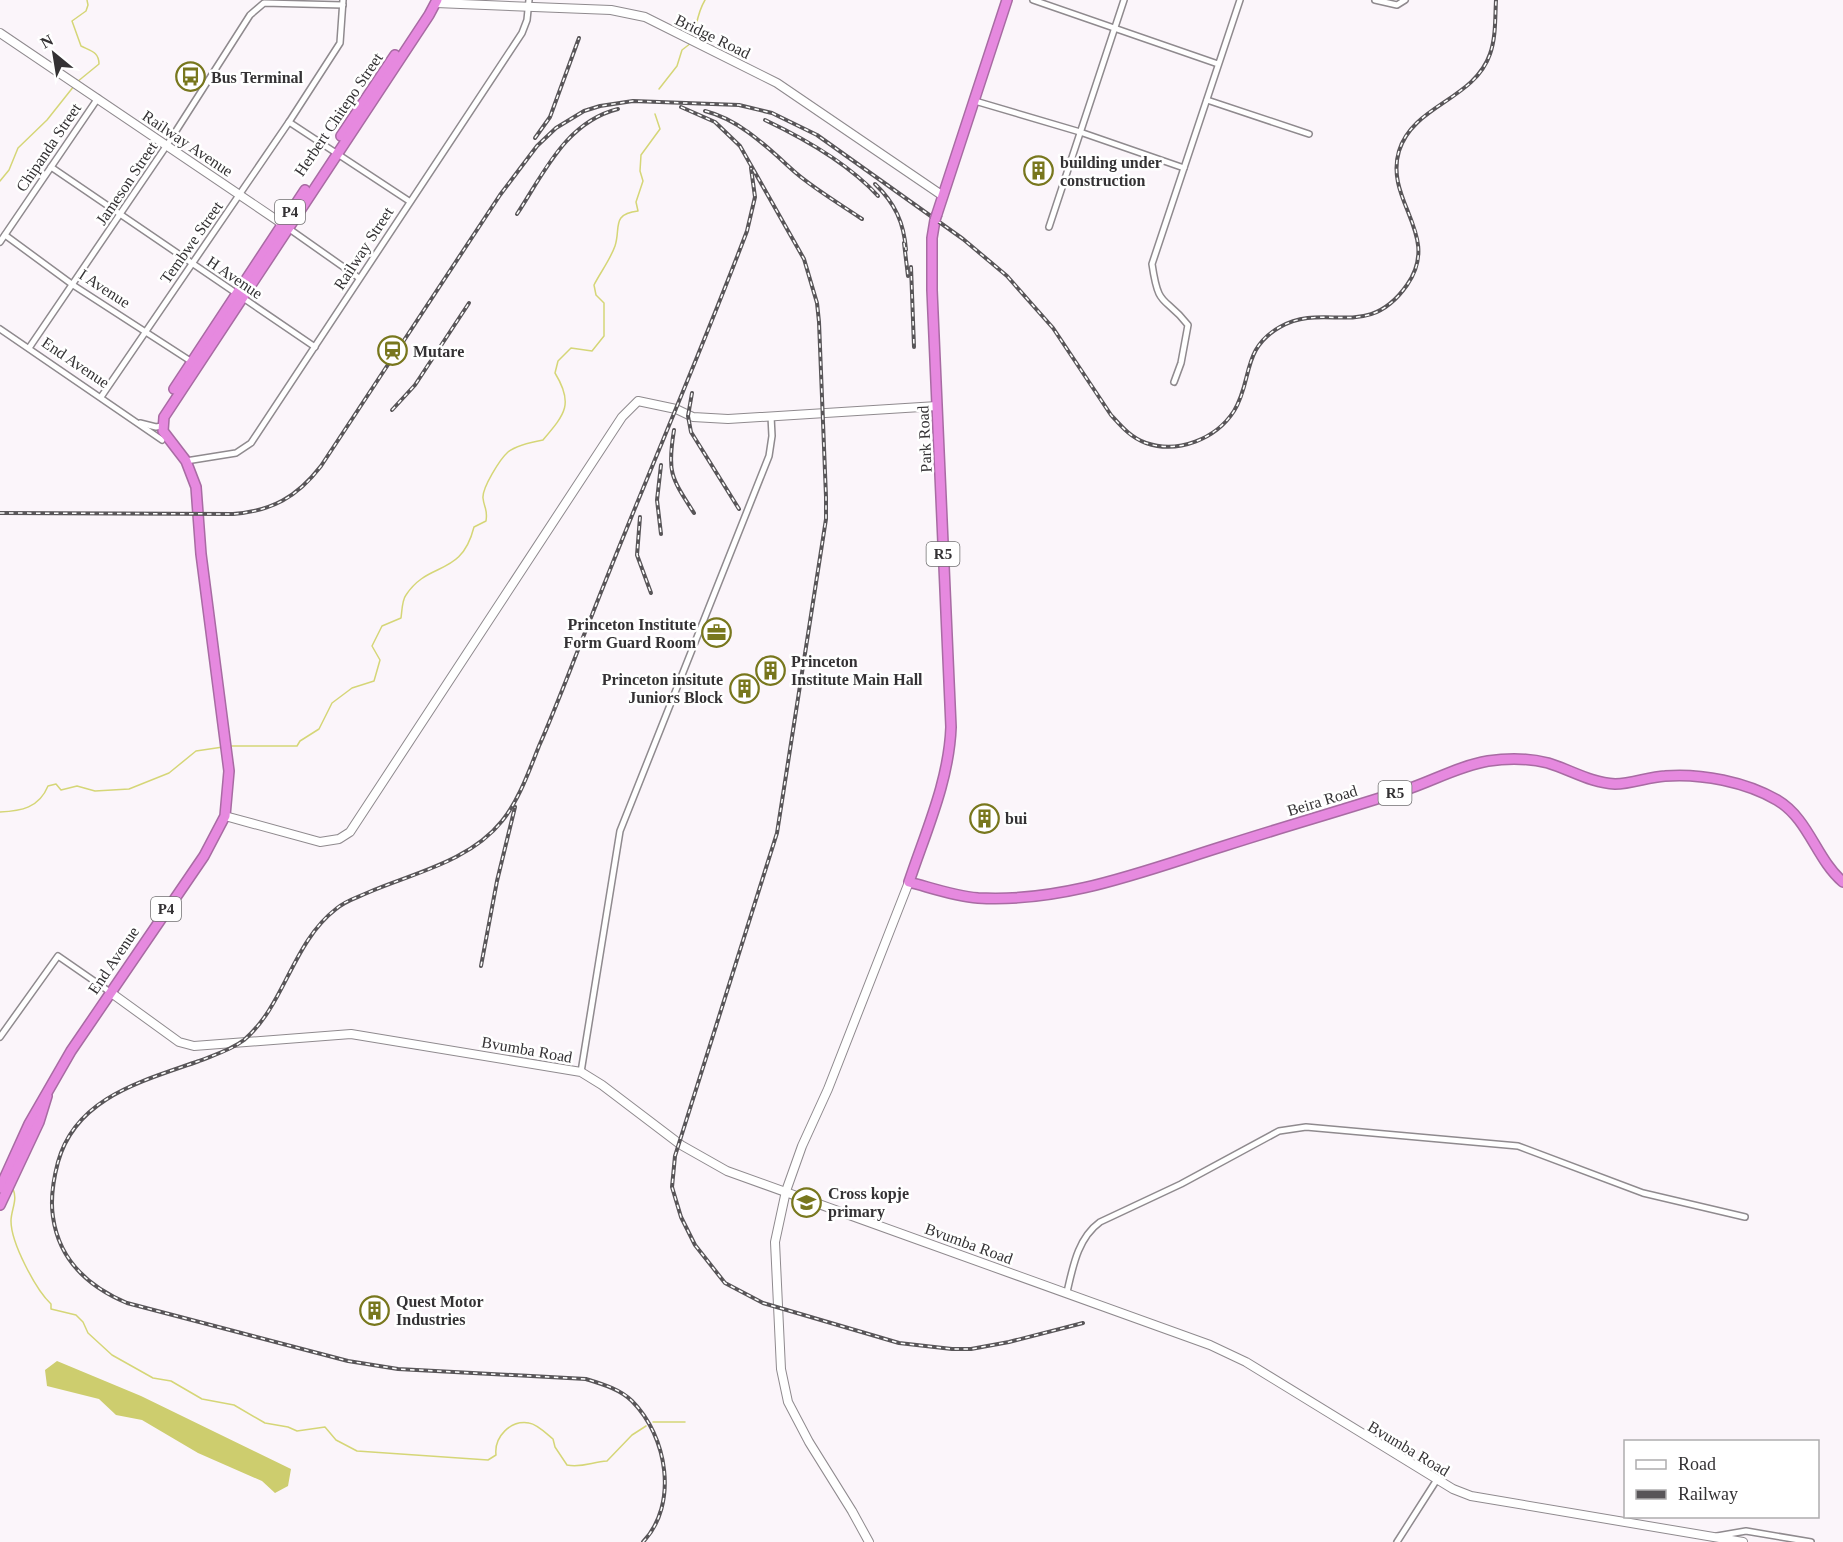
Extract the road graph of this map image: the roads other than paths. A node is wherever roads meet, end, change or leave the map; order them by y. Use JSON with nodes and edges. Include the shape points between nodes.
{"nodes":[{"id":1,"x":1007,"y":0,"type":"edge"},
{"id":2,"x":1033,"y":0,"type":"edge"},
{"id":3,"x":1124,"y":0,"type":"edge"},
{"id":4,"x":1240,"y":0,"type":"edge"},
{"id":5,"x":1375,"y":0,"type":"edge"},
{"id":6,"x":1405,"y":0,"type":"edge"},
{"id":7,"x":289,"y":1,"type":"edge"},
{"id":8,"x":434,"y":1,"type":"edge"},
{"id":9,"x":343,"y":3,"type":"edge"},
{"id":10,"x":529,"y":4,"type":"edge"},
{"id":11,"x":1115,"y":27,"type":"junction"},
{"id":12,"x":0,"y":33,"type":"edge"},
{"id":13,"x":1218,"y":64,"type":"junction"},
{"id":14,"x":98,"y":98,"type":"junction"},
{"id":15,"x":1207,"y":100,"type":"junction"},
{"id":16,"x":975,"y":101,"type":"junction"},
{"id":17,"x":289,"y":122,"type":"junction"},
{"id":18,"x":1080,"y":132,"type":"junction"},
{"id":19,"x":1309,"y":134,"type":"dead end"},
{"id":20,"x":167,"y":145,"type":"junction"},
{"id":21,"x":335,"y":150,"type":"junction"},
{"id":22,"x":51,"y":167,"type":"junction"},
{"id":23,"x":1184,"y":168,"type":"junction"},
{"id":24,"x":240,"y":195,"type":"junction"},
{"id":25,"x":943,"y":196,"type":"junction"},
{"id":26,"x":409,"y":201,"type":"junction"},
{"id":27,"x":120,"y":215,"type":"junction"},
{"id":28,"x":285,"y":226,"type":"junction"},
{"id":29,"x":1049,"y":228,"type":"dead end"},
{"id":30,"x":4,"y":235,"type":"junction"},
{"id":31,"x":0,"y":242,"type":"edge"},
{"id":32,"x":191,"y":264,"type":"junction"},
{"id":33,"x":359,"y":278,"type":"junction"},
{"id":34,"x":73,"y":285,"type":"junction"},
{"id":35,"x":238,"y":296,"type":"junction"},
{"id":36,"x":0,"y":329,"type":"edge"},
{"id":37,"x":147,"y":331,"type":"junction"},
{"id":38,"x":315,"y":347,"type":"junction"},
{"id":39,"x":29,"y":348,"type":"junction"},
{"id":40,"x":192,"y":362,"type":"junction"},
{"id":41,"x":1174,"y":382,"type":"dead end"},
{"id":42,"x":101,"y":397,"type":"junction"},
{"id":43,"x":937,"y":406,"type":"junction"},
{"id":44,"x":771,"y":416,"type":"junction"},
{"id":45,"x":134,"y":422,"type":"junction"},
{"id":46,"x":159,"y":427,"type":"junction"},
{"id":47,"x":162,"y":440,"type":"junction"},
{"id":48,"x":186,"y":461,"type":"junction"},
{"id":49,"x":222,"y":720,"type":"junction"},
{"id":50,"x":225,"y":816,"type":"junction"},
{"id":51,"x":909,"y":882,"type":"junction"},
{"id":52,"x":1843,"y":882,"type":"edge"},
{"id":53,"x":110,"y":992,"type":"junction"},
{"id":54,"x":0,"y":1037,"type":"edge"},
{"id":55,"x":581,"y":1072,"type":"junction"},
{"id":56,"x":48,"y":1091,"type":"junction"},
{"id":57,"x":0,"y":1188,"type":"edge"},
{"id":58,"x":786,"y":1191,"type":"junction"},
{"id":59,"x":0,"y":1205,"type":"edge"},
{"id":60,"x":1744,"y":1216,"type":"dead end"},
{"id":61,"x":1067,"y":1292,"type":"junction"},
{"id":62,"x":1436,"y":1481,"type":"junction"},
{"id":63,"x":1713,"y":1537,"type":"junction"},
{"id":64,"x":868,"y":1542,"type":"edge"},
{"id":65,"x":1397,"y":1542,"type":"edge"},
{"id":66,"x":1743,"y":1542,"type":"edge"},
{"id":67,"x":1811,"y":1542,"type":"edge"}],
"edges":[{"from":1,"to":16,"type":"highway","name":"Park Road","number":"R5"},
{"from":2,"to":11,"type":"street"},
{"from":3,"to":11,"type":"street"},
{"from":4,"to":13,"type":"street"},
{"from":5,"to":6,"type":"street","via":[[1397,5]]},
{"from":7,"to":9,"type":"street"},
{"from":7,"to":20,"type":"street","name":"Jameson Street","via":[[264,3],[250,15]]},
{"from":8,"to":10,"type":"street","name":"Bridge Road"},
{"from":8,"to":21,"type":"highway","name":"Herbert Chitepo Street","number":"P4"},
{"from":9,"to":17,"type":"street","name":"Tembwe Street","via":[[339,43]]},
{"from":10,"to":25,"type":"street","name":"Bridge Road","via":[[611,10],[645,17],[777,83]]},
{"from":10,"to":26,"type":"street","name":"Railway Street","via":[[522,33]]},
{"from":11,"to":13,"type":"street"},
{"from":11,"to":18,"type":"street"},
{"from":12,"to":14,"type":"street","name":"Railway Avenue"},
{"from":13,"to":15,"type":"street"},
{"from":14,"to":20,"type":"street","name":"Railway Avenue"},
{"from":14,"to":22,"type":"street","name":"Chipanda Street"},
{"from":15,"to":19,"type":"street"},
{"from":15,"to":23,"type":"street"},
{"from":16,"to":18,"type":"street"},
{"from":16,"to":25,"type":"highway","name":"Park Road","number":"R5"},
{"from":17,"to":21,"type":"street"},
{"from":17,"to":24,"type":"street","name":"Tembwe Street"},
{"from":18,"to":23,"type":"street"},
{"from":18,"to":29,"type":"street"},
{"from":20,"to":24,"type":"street","name":"Railway Avenue"},
{"from":20,"to":27,"type":"street","name":"Jameson Street"},
{"from":21,"to":26,"type":"street"},
{"from":21,"to":28,"type":"highway","name":"Herbert Chitepo Street","number":"P4"},
{"from":22,"to":27,"type":"street","name":"H Avenue"},
{"from":22,"to":30,"type":"street","name":"Chipanda Street"},
{"from":23,"to":41,"type":"street","via":[[1152,264],[1156,292],[1188,325]]},
{"from":24,"to":28,"type":"street","name":"Railway Avenue"},
{"from":24,"to":32,"type":"street","name":"Tembwe Street"},
{"from":25,"to":43,"type":"highway","name":"Park Road","number":"R5","via":[[932,246]]},
{"from":26,"to":33,"type":"street","name":"Railway Street"},
{"from":27,"to":32,"type":"street","name":"H Avenue"},
{"from":27,"to":34,"type":"street","name":"Jameson Street"},
{"from":28,"to":33,"type":"street","name":"Railway Avenue"},
{"from":28,"to":35,"type":"highway","name":"Herbert Chitepo Street","number":"P4"},
{"from":30,"to":31,"type":"street","name":"Chipanda Street"},
{"from":30,"to":34,"type":"street","name":"I Avenue"},
{"from":32,"to":35,"type":"street","name":"H Avenue"},
{"from":32,"to":37,"type":"street","name":"Tembwe Street"},
{"from":33,"to":38,"type":"street","name":"Railway Street"},
{"from":34,"to":37,"type":"street","name":"I Avenue"},
{"from":34,"to":39,"type":"street","name":"Jameson Street"},
{"from":35,"to":38,"type":"street","name":"H Avenue"},
{"from":35,"to":40,"type":"highway","name":"Herbert Chitepo Street","number":"P4"},
{"from":35,"to":46,"type":"highway","name":"Herbert Chitepo Street","number":"P4"},
{"from":36,"to":39,"type":"street","name":"End Avenue"},
{"from":37,"to":40,"type":"street","name":"I Avenue"},
{"from":37,"to":42,"type":"street","name":"Tembwe Street"},
{"from":38,"to":48,"type":"street","name":"Railway Street","via":[[244,449]]},
{"from":39,"to":42,"type":"street","name":"End Avenue"},
{"from":40,"to":46,"type":"highway","name":"Herbert Chitepo Street","number":"P4","via":[[160,410]]},
{"from":42,"to":45,"type":"street","name":"End Avenue"},
{"from":43,"to":44,"type":"street"},
{"from":43,"to":51,"type":"highway","name":"Park Road","number":"R5","via":[[950,752]]},
{"from":44,"to":50,"type":"street","via":[[693,417],[644,400],[634,403],[350,832],[339,839],[320,842]]},
{"from":44,"to":55,"type":"street","via":[[769,456],[620,831]]},
{"from":45,"to":46,"type":"street","name":"End Avenue"},
{"from":45,"to":47,"type":"street","name":"End Avenue"},
{"from":46,"to":47,"type":"highway","name":"End Avenue","number":"P4"},
{"from":46,"to":48,"type":"highway","name":"End Avenue","number":"P4"},
{"from":47,"to":49,"type":"highway","name":"End Avenue","number":"P4","via":[[185,468],[191,486],[198,580]]},
{"from":48,"to":49,"type":"highway","name":"End Avenue","number":"P4","via":[[196,487]]},
{"from":49,"to":50,"type":"highway","name":"End Avenue","number":"P4","via":[[230,786]]},
{"from":50,"to":53,"type":"highway","name":"End Avenue","number":"P4","via":[[204,856]]},
{"from":51,"to":52,"type":"highway","name":"Beira Road","number":"R5","via":[[976,898],[1053,895],[1143,872],[1486,761],[1517,758],[1546,763],[1594,781],[1616,784],[1681,776],[1714,779],[1763,793],[1792,812],[1829,870]]},
{"from":51,"to":58,"type":"street"},
{"from":53,"to":54,"type":"street","name":"Bvumba Road","via":[[58,956]]},
{"from":53,"to":55,"type":"street","name":"Bvumba Road","via":[[179,1042],[194,1046],[351,1034]]},
{"from":53,"to":56,"type":"highway","name":"End Avenue","number":"P4"},
{"from":55,"to":58,"type":"street","name":"Bvumba Road","via":[[709,1162]]},
{"from":56,"to":57,"type":"highway","number":"P4"},
{"from":56,"to":59,"type":"highway","number":"P4","via":[[45,1108]]},
{"from":58,"to":61,"type":"street","name":"Bvumba Road"},
{"from":58,"to":64,"type":"street","via":[[775,1242],[776,1309],[786,1392],[809,1442]]},
{"from":60,"to":61,"type":"street","via":[[1643,1193],[1518,1146],[1290,1127],[1091,1228]]},
{"from":61,"to":62,"type":"street","name":"Bvumba Road","via":[[1246,1362]]},
{"from":62,"to":63,"type":"street","name":"Bvumba Road","via":[[1471,1496]]},
{"from":62,"to":65,"type":"street"},
{"from":63,"to":66,"type":"street","name":"Bvumba Road"},
{"from":63,"to":67,"type":"street","via":[[1746,1531]]}]}
